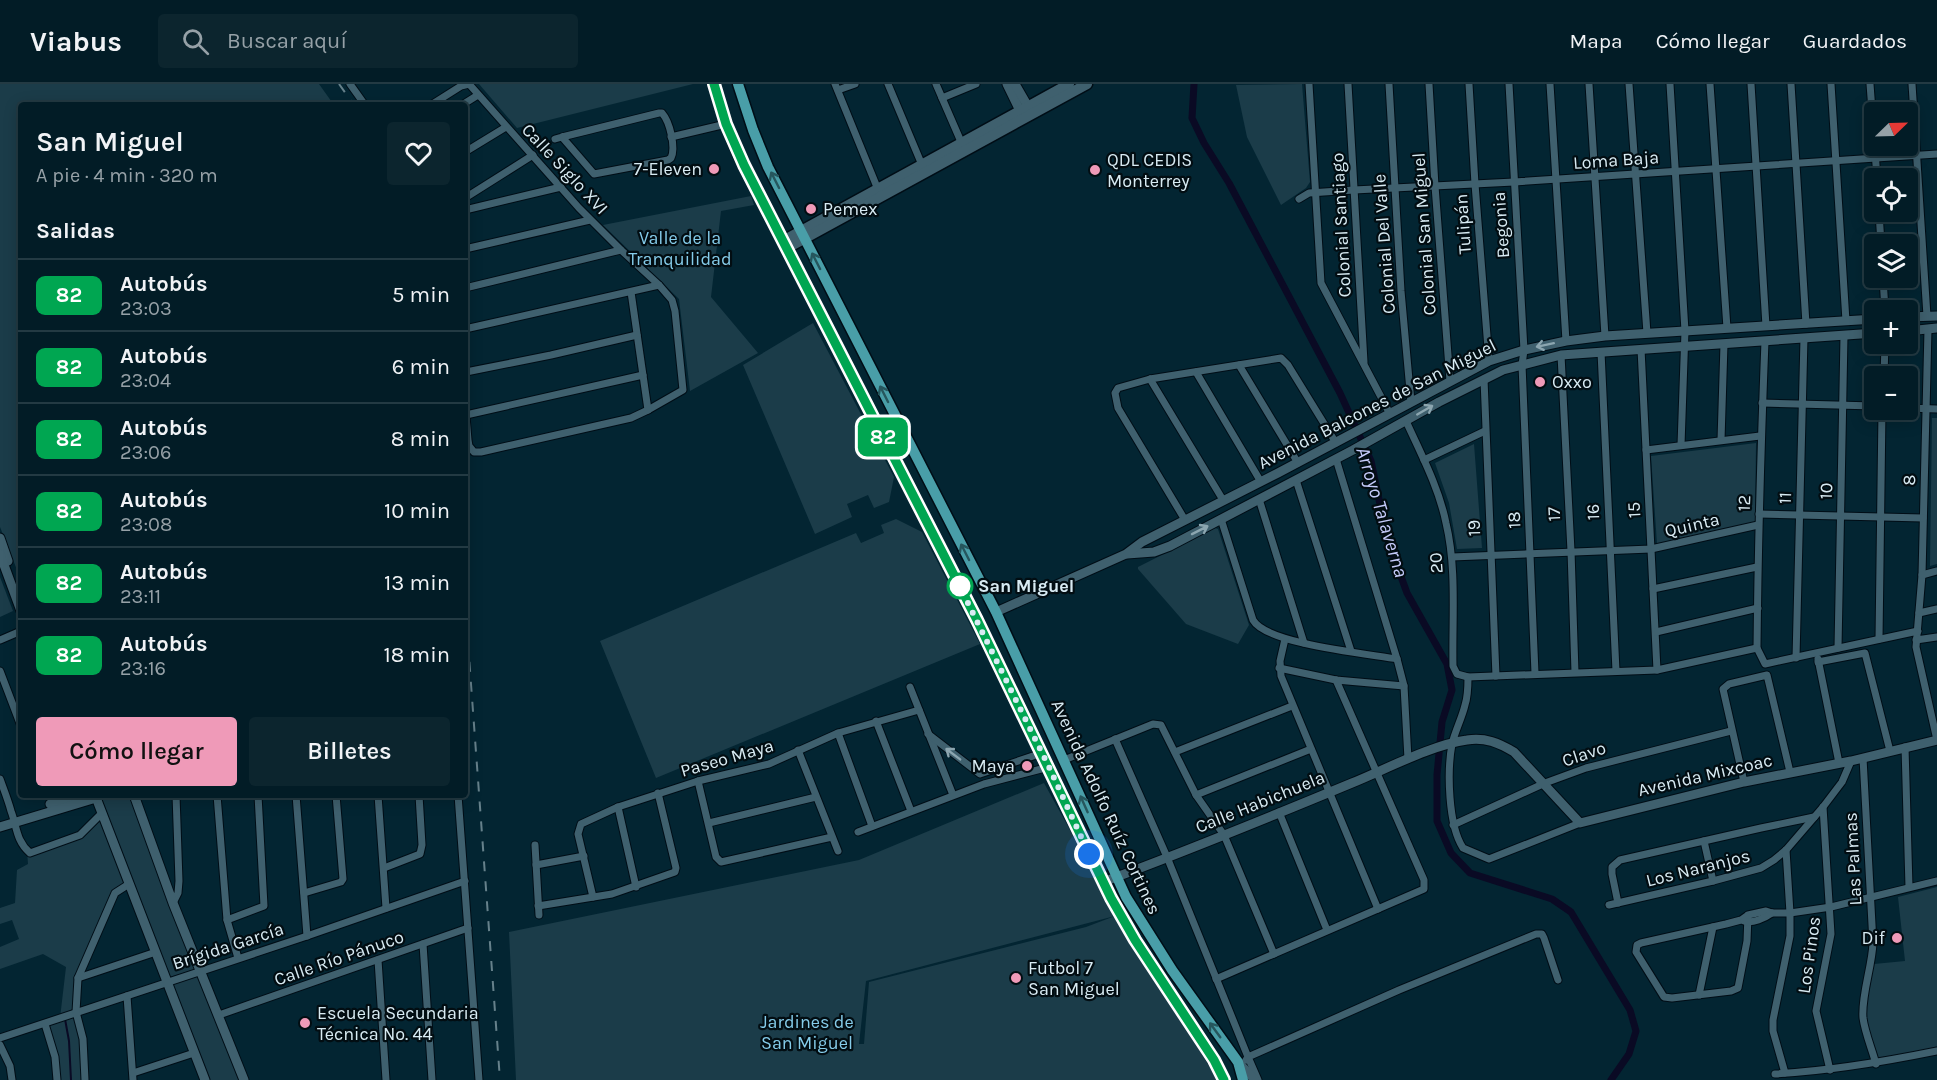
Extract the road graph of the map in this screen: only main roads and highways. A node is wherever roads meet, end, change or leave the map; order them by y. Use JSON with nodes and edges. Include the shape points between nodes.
{"nodes":[{"id":1,"x":714,"y":84,"type":"edge"},
{"id":2,"x":738,"y":84,"type":"edge"},
{"id":3,"x":1067,"y":84,"type":"edge"},
{"id":4,"x":1087,"y":84,"type":"edge"},
{"id":5,"x":1027,"y":113,"type":"junction"},
{"id":6,"x":880,"y":193,"type":"junction"},
{"id":7,"x":803,"y":235,"type":"junction"},
{"id":8,"x":785,"y":245,"type":"junction"},
{"id":9,"x":1243,"y":1071,"type":"edge"},
{"id":10,"x":1224,"y":1080,"type":"edge"}],
"edges":[{"from":1,"to":8,"type":"main road","name":"Avenida Adolfo Ruíz Cortines","via":[[744,165]]},
{"from":7,"to":2,"type":"main road","name":"Avenida Adolfo Ruíz Cortines","one_way":true,"via":[[760,148]]},
{"from":3,"to":5,"type":"main road"},
{"from":4,"to":5,"type":"main road"},
{"from":5,"to":6,"type":"main road"},
{"from":5,"to":6,"type":"main road","via":[[922,165]]},
{"from":6,"to":7,"type":"main road"},
{"from":7,"to":8,"type":"main road"},
{"from":9,"to":7,"type":"main road","name":"Avenida Adolfo Ruíz Cortines","one_way":true,"via":[[1138,918],[996,612]]},
{"from":8,"to":10,"type":"main road","name":"Avenida Adolfo Ruíz Cortines","via":[[977,620],[1103,882]]}]}
